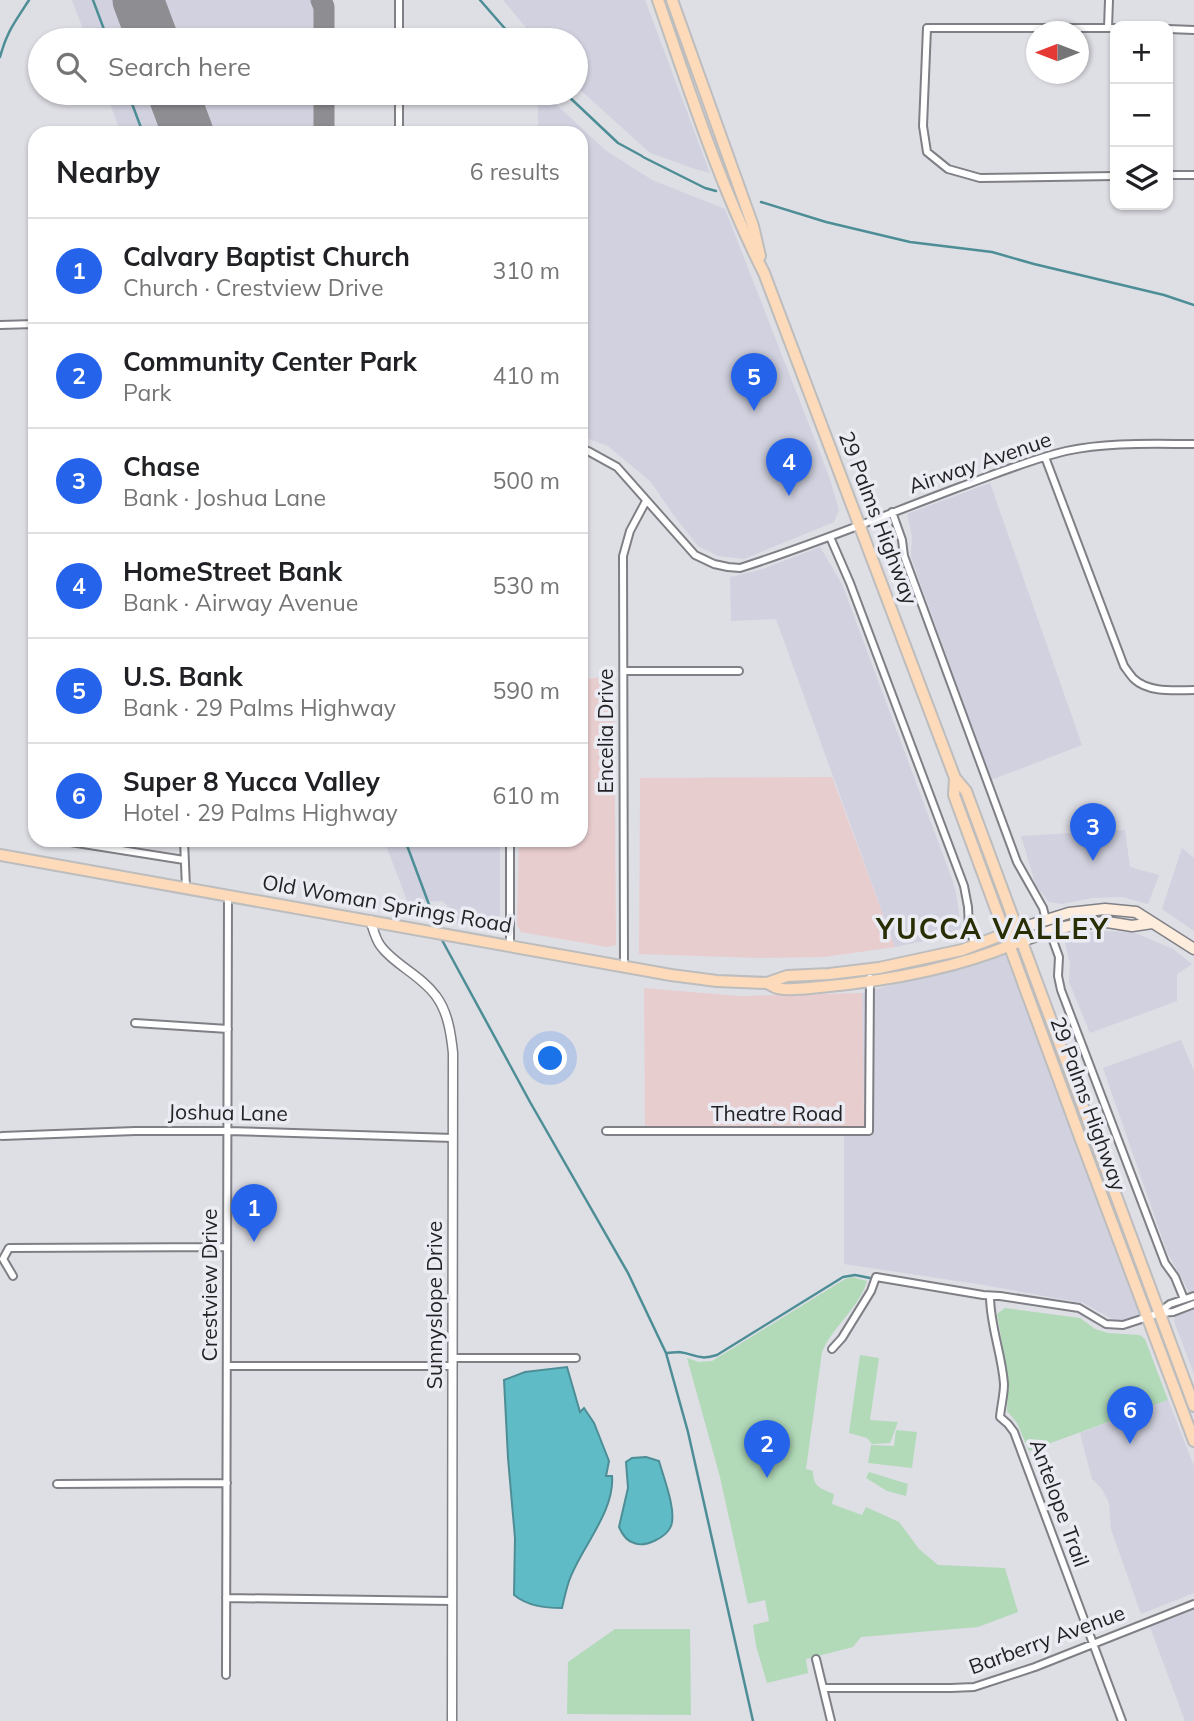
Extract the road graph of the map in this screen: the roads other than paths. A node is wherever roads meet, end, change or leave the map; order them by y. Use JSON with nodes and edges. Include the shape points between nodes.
{"nodes":[{"id":1,"x":399,"y":0,"type":"edge"},
{"id":2,"x":658,"y":0,"type":"edge"},
{"id":3,"x":672,"y":0,"type":"edge"},
{"id":4,"x":1109,"y":0,"type":"edge"},
{"id":5,"x":1111,"y":21,"type":"edge"},
{"id":6,"x":399,"y":28,"type":"edge"},
{"id":7,"x":1110,"y":28,"type":"edge"},
{"id":8,"x":1173,"y":29,"type":"edge"},
{"id":9,"x":1194,"y":30,"type":"edge"},
{"id":10,"x":399,"y":105,"type":"edge"},
{"id":11,"x":399,"y":126,"type":"edge"},
{"id":12,"x":1173,"y":175,"type":"edge"},
{"id":13,"x":1194,"y":175,"type":"edge"},
{"id":14,"x":1110,"y":176,"type":"edge"},
{"id":15,"x":764,"y":273,"type":"junction"},
{"id":16,"x":28,"y":324,"type":"edge"},
{"id":17,"x":0,"y":325,"type":"edge"},
{"id":18,"x":1194,"y":444,"type":"edge"},
{"id":19,"x":588,"y":451,"type":"edge"},
{"id":20,"x":1045,"y":457,"type":"junction"},
{"id":21,"x":646,"y":501,"type":"junction"},
{"id":22,"x":892,"y":512,"type":"junction"},
{"id":23,"x":860,"y":526,"type":"junction"},
{"id":24,"x":830,"y":537,"type":"junction"},
{"id":25,"x":624,"y":671,"type":"junction"},
{"id":26,"x":739,"y":671,"type":"dead end"},
{"id":27,"x":1194,"y":690,"type":"edge"},
{"id":28,"x":955,"y":778,"type":"junction"},
{"id":29,"x":102,"y":847,"type":"edge"},
{"id":30,"x":184,"y":847,"type":"edge"},
{"id":31,"x":510,"y":847,"type":"edge"},
{"id":32,"x":0,"y":855,"type":"edge"},
{"id":33,"x":184,"y":860,"type":"junction"},
{"id":34,"x":186,"y":888,"type":"junction"},
{"id":35,"x":228,"y":895,"type":"junction"},
{"id":36,"x":370,"y":920,"type":"junction"},
{"id":37,"x":1046,"y":920,"type":"junction"},
{"id":38,"x":1152,"y":923,"type":"junction"},
{"id":39,"x":1050,"y":932,"type":"junction"},
{"id":40,"x":1020,"y":935,"type":"junction"},
{"id":41,"x":1008,"y":940,"type":"junction"},
{"id":42,"x":510,"y":946,"type":"junction"},
{"id":43,"x":975,"y":946,"type":"junction"},
{"id":44,"x":1194,"y":949,"type":"edge"},
{"id":45,"x":624,"y":966,"type":"junction"},
{"id":46,"x":870,"y":969,"type":"junction"},
{"id":47,"x":870,"y":982,"type":"junction"},
{"id":48,"x":767,"y":983,"type":"junction"},
{"id":49,"x":135,"y":1023,"type":"dead end"},
{"id":50,"x":228,"y":1029,"type":"junction"},
{"id":51,"x":228,"y":1130,"type":"junction"},
{"id":52,"x":606,"y":1131,"type":"dead end"},
{"id":53,"x":2,"y":1136,"type":"dead end"},
{"id":54,"x":453,"y":1138,"type":"junction"},
{"id":55,"x":227,"y":1247,"type":"junction"},
{"id":56,"x":13,"y":1276,"type":"dead end"},
{"id":57,"x":990,"y":1296,"type":"junction"},
{"id":58,"x":1194,"y":1296,"type":"edge"},
{"id":59,"x":1184,"y":1299,"type":"junction"},
{"id":60,"x":1194,"y":1304,"type":"edge"},
{"id":61,"x":1160,"y":1313,"type":"junction"},
{"id":62,"x":1148,"y":1317,"type":"junction"},
{"id":63,"x":832,"y":1349,"type":"dead end"},
{"id":64,"x":576,"y":1358,"type":"dead end"},
{"id":65,"x":453,"y":1362,"type":"junction"},
{"id":66,"x":227,"y":1366,"type":"junction"},
{"id":67,"x":1194,"y":1406,"type":"edge"},
{"id":68,"x":1194,"y":1441,"type":"edge"},
{"id":69,"x":227,"y":1483,"type":"junction"},
{"id":70,"x":57,"y":1484,"type":"dead end"},
{"id":71,"x":226,"y":1598,"type":"junction"},
{"id":72,"x":452,"y":1601,"type":"junction"},
{"id":73,"x":1194,"y":1604,"type":"edge"},
{"id":74,"x":1093,"y":1644,"type":"junction"},
{"id":75,"x":816,"y":1660,"type":"dead end"},
{"id":76,"x":226,"y":1675,"type":"dead end"},
{"id":77,"x":823,"y":1688,"type":"junction"},
{"id":78,"x":452,"y":1721,"type":"edge"},
{"id":79,"x":831,"y":1721,"type":"edge"},
{"id":80,"x":1122,"y":1721,"type":"edge"}],
"edges":[{"from":1,"to":6,"type":"street"},
{"from":2,"to":15,"type":"main road","name":"29 Palms Highway","via":[[741,227]]},
{"from":3,"to":15,"type":"main road","name":"29 Palms Highway","via":[[753,226]]},
{"from":4,"to":5,"type":"street"},
{"from":7,"to":14,"type":"street","via":[[927,28],[923,125],[927,152],[948,169],[980,178]]},
{"from":8,"to":9,"type":"street"},
{"from":10,"to":11,"type":"street"},
{"from":12,"to":13,"type":"street"},
{"from":15,"to":23,"type":"main road","name":"29 Palms Highway"},
{"from":16,"to":17,"type":"street"},
{"from":18,"to":20,"type":"street","name":"Airway Avenue","via":[[1115,444]]},
{"from":19,"to":21,"type":"street","name":"Airway Avenue","via":[[617,467]]},
{"from":20,"to":22,"type":"street","name":"Airway Avenue"},
{"from":20,"to":27,"type":"street","via":[[1124,666],[1135,681],[1147,687]]},
{"from":21,"to":24,"type":"street","name":"Airway Avenue","via":[[695,555],[728,568]]},
{"from":21,"to":25,"type":"street","name":"Encelia Drive","via":[[629,531],[622,556]]},
{"from":22,"to":23,"type":"street","name":"Airway Avenue"},
{"from":22,"to":37,"type":"street","via":[[1017,862]]},
{"from":23,"to":24,"type":"street","name":"Airway Avenue"},
{"from":23,"to":28,"type":"main road","name":"29 Palms Highway"},
{"from":24,"to":43,"type":"street","via":[[964,886]]},
{"from":25,"to":26,"type":"street"},
{"from":25,"to":45,"type":"street","name":"Encelia Drive"},
{"from":28,"to":40,"type":"main road","name":"29 Palms Highway","via":[[966,791]]},
{"from":28,"to":41,"type":"main road","name":"29 Palms Highway","via":[[954,795]]},
{"from":29,"to":33,"type":"street"},
{"from":30,"to":33,"type":"street"},
{"from":31,"to":42,"type":"street"},
{"from":32,"to":34,"type":"main road","name":"Old Woman Springs Road"},
{"from":33,"to":34,"type":"street"},
{"from":34,"to":35,"type":"main road","name":"Old Woman Springs Road"},
{"from":35,"to":36,"type":"main road","name":"Old Woman Springs Road"},
{"from":35,"to":50,"type":"street","name":"Crestview Drive"},
{"from":36,"to":42,"type":"main road","name":"Old Woman Springs Road"},
{"from":36,"to":54,"type":"street","name":"Sunnyslope Drive","via":[[381,946],[423,981],[444,1011],[453,1053]]},
{"from":37,"to":38,"type":"main road","via":[[1105,909],[1136,912]]},
{"from":37,"to":40,"type":"main road"},
{"from":38,"to":39,"type":"main road","via":[[1095,922]]},
{"from":38,"to":44,"type":"main road"},
{"from":39,"to":40,"type":"main road"},
{"from":39,"to":59,"type":"street","via":[[1059,957],[1061,990],[1165,1263]]},
{"from":40,"to":41,"type":"main road","name":"Old Woman Springs Road"},
{"from":40,"to":61,"type":"main road","name":"29 Palms Highway"},
{"from":41,"to":43,"type":"main road","name":"Old Woman Springs Road"},
{"from":41,"to":47,"type":"main road","name":"Old Woman Springs Road","via":[[928,970]]},
{"from":41,"to":62,"type":"main road","name":"29 Palms Highway"},
{"from":42,"to":45,"type":"main road","name":"Old Woman Springs Road"},
{"from":43,"to":46,"type":"main road","name":"Old Woman Springs Road"},
{"from":45,"to":48,"type":"main road","name":"Old Woman Springs Road","via":[[717,981]]},
{"from":46,"to":47,"type":"street","name":"Theatre Road"},
{"from":46,"to":48,"type":"main road","name":"Old Woman Springs Road","via":[[787,976]]},
{"from":47,"to":48,"type":"main road","name":"Old Woman Springs Road","via":[[803,989],[778,989]]},
{"from":47,"to":52,"type":"street","name":"Theatre Road","via":[[869,1131]]},
{"from":49,"to":50,"type":"street"},
{"from":50,"to":51,"type":"street","name":"Crestview Drive"},
{"from":51,"to":53,"type":"street","name":"Joshua Lane"},
{"from":51,"to":54,"type":"street","name":"Joshua Lane"},
{"from":51,"to":55,"type":"street","name":"Crestview Drive"},
{"from":54,"to":65,"type":"street","name":"Sunnyslope Drive"},
{"from":55,"to":56,"type":"street","via":[[9,1248],[3,1259]]},
{"from":55,"to":66,"type":"street","name":"Crestview Drive"},
{"from":57,"to":62,"type":"street","via":[[1079,1308],[1106,1324],[1124,1325]]},
{"from":57,"to":63,"type":"street","via":[[876,1277]]},
{"from":57,"to":74,"type":"street","name":"Antelope Trail","via":[[1004,1387],[1000,1417],[1014,1432]]},
{"from":58,"to":59,"type":"street"},
{"from":59,"to":61,"type":"street"},
{"from":60,"to":61,"type":"street"},
{"from":61,"to":62,"type":"street"},
{"from":61,"to":67,"type":"main road","name":"29 Palms Highway"},
{"from":62,"to":68,"type":"main road","name":"29 Palms Highway"},
{"from":64,"to":65,"type":"street"},
{"from":65,"to":66,"type":"street"},
{"from":65,"to":72,"type":"street","name":"Sunnyslope Drive"},
{"from":66,"to":69,"type":"street","name":"Crestview Drive"},
{"from":69,"to":70,"type":"street"},
{"from":69,"to":71,"type":"street","name":"Crestview Drive"},
{"from":71,"to":72,"type":"street"},
{"from":71,"to":76,"type":"street","name":"Crestview Drive"},
{"from":72,"to":78,"type":"street","name":"Sunnyslope Drive"},
{"from":73,"to":74,"type":"street","name":"Barberry Avenue"},
{"from":74,"to":77,"type":"street","name":"Barberry Avenue","via":[[974,1686]]},
{"from":74,"to":80,"type":"street","name":"Antelope Trail"},
{"from":75,"to":77,"type":"street"},
{"from":77,"to":79,"type":"street"}]}
